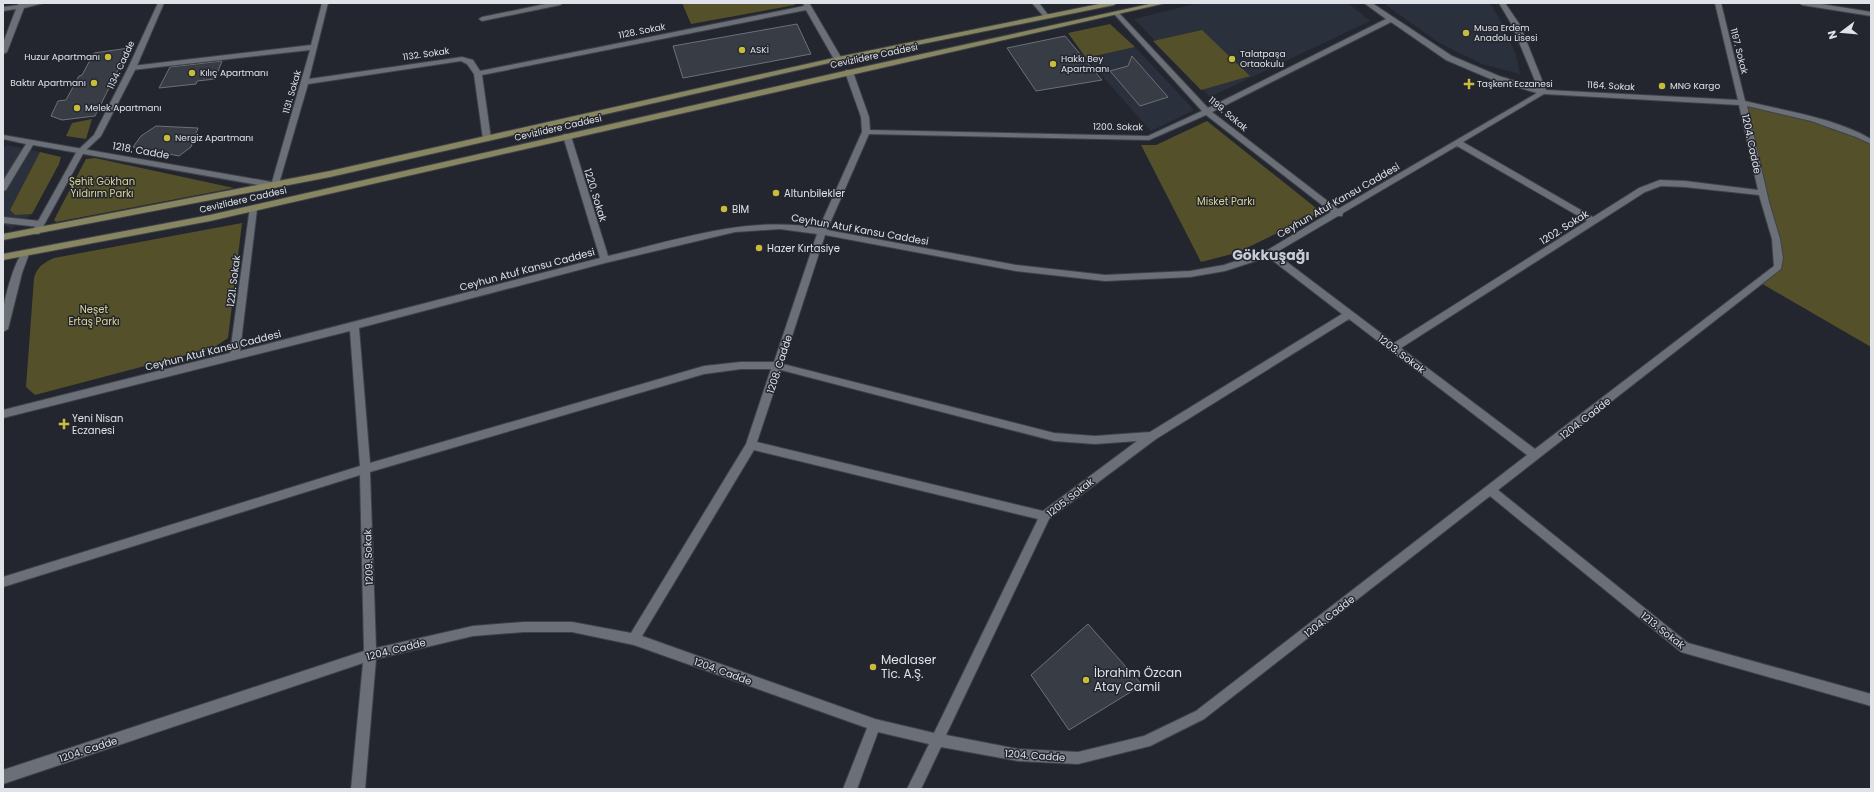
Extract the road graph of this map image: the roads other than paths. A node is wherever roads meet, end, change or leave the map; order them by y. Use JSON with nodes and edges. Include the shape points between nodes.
{"nodes":[{"id":1,"x":42,"y":3,"type":"edge"},
{"id":2,"x":161,"y":3,"type":"edge"},
{"id":3,"x":325,"y":3,"type":"edge"},
{"id":4,"x":560,"y":3,"type":"edge"},
{"id":5,"x":1036,"y":3,"type":"edge"},
{"id":6,"x":1163,"y":3,"type":"edge"},
{"id":7,"x":1367,"y":3,"type":"edge"},
{"id":8,"x":1502,"y":3,"type":"edge"},
{"id":9,"x":1718,"y":3,"type":"edge"},
{"id":10,"x":1802,"y":3,"type":"edge"},
{"id":11,"x":1111,"y":4,"type":"edge"},
{"id":12,"x":22,"y":5,"type":"edge"},
{"id":13,"x":808,"y":5,"type":"edge"},
{"id":14,"x":3,"y":9,"type":"edge"},
{"id":15,"x":1117,"y":14,"type":"junction"},
{"id":16,"x":1871,"y":14,"type":"edge"},
{"id":17,"x":1047,"y":17,"type":"junction"},
{"id":18,"x":482,"y":19,"type":"dead end"},
{"id":19,"x":1390,"y":20,"type":"junction"},
{"id":20,"x":315,"y":47,"type":"junction"},
{"id":21,"x":3,"y":52,"type":"edge"},
{"id":22,"x":838,"y":59,"type":"junction"},
{"id":23,"x":132,"y":68,"type":"junction"},
{"id":24,"x":849,"y":72,"type":"junction"},
{"id":25,"x":478,"y":74,"type":"junction"},
{"id":26,"x":305,"y":82,"type":"junction"},
{"id":27,"x":1543,"y":92,"type":"junction"},
{"id":28,"x":1743,"y":103,"type":"junction"},
{"id":29,"x":1207,"y":112,"type":"junction"},
{"id":30,"x":866,"y":132,"type":"junction"},
{"id":31,"x":567,"y":136,"type":"junction"},
{"id":32,"x":3,"y":137,"type":"edge"},
{"id":33,"x":488,"y":139,"type":"junction"},
{"id":34,"x":31,"y":142,"type":"junction"},
{"id":35,"x":1871,"y":142,"type":"edge"},
{"id":36,"x":1458,"y":143,"type":"junction"},
{"id":37,"x":81,"y":151,"type":"junction"},
{"id":38,"x":275,"y":185,"type":"junction"},
{"id":39,"x":3,"y":188,"type":"edge"},
{"id":40,"x":1763,"y":193,"type":"junction"},
{"id":41,"x":253,"y":209,"type":"junction"},
{"id":42,"x":1339,"y":214,"type":"junction"},
{"id":43,"x":3,"y":220,"type":"edge"},
{"id":44,"x":1593,"y":222,"type":"junction"},
{"id":45,"x":38,"y":228,"type":"junction"},
{"id":46,"x":822,"y":231,"type":"junction"},
{"id":47,"x":3,"y":237,"type":"edge"},
{"id":48,"x":1269,"y":253,"type":"junction"},
{"id":49,"x":26,"y":254,"type":"junction"},
{"id":50,"x":3,"y":257,"type":"edge"},
{"id":51,"x":605,"y":260,"type":"junction"},
{"id":52,"x":1349,"y":314,"type":"junction"},
{"id":53,"x":354,"y":326,"type":"junction"},
{"id":54,"x":3,"y":329,"type":"edge"},
{"id":55,"x":1394,"y":348,"type":"junction"},
{"id":56,"x":235,"y":356,"type":"junction"},
{"id":57,"x":778,"y":366,"type":"junction"},
{"id":58,"x":3,"y":414,"type":"edge"},
{"id":59,"x":1152,"y":436,"type":"junction"},
{"id":60,"x":751,"y":445,"type":"junction"},
{"id":61,"x":1536,"y":456,"type":"junction"},
{"id":62,"x":365,"y":468,"type":"junction"},
{"id":63,"x":1491,"y":491,"type":"junction"},
{"id":64,"x":1045,"y":516,"type":"junction"},
{"id":65,"x":3,"y":582,"type":"edge"},
{"id":66,"x":634,"y":639,"type":"junction"},
{"id":67,"x":370,"y":655,"type":"junction"},
{"id":68,"x":1871,"y":700,"type":"edge"},
{"id":69,"x":875,"y":725,"type":"junction"},
{"id":70,"x":937,"y":740,"type":"junction"},
{"id":71,"x":3,"y":777,"type":"edge"},
{"id":72,"x":358,"y":789,"type":"edge"},
{"id":73,"x":850,"y":789,"type":"edge"},
{"id":74,"x":914,"y":789,"type":"edge"}],
"edges":[{"from":1,"to":12,"type":"street"},
{"from":2,"to":23,"type":"street","name":"1134. Cadde"},
{"from":3,"to":20,"type":"street","name":"1131. Sokak"},
{"from":4,"to":18,"type":"street"},
{"from":5,"to":17,"type":"street"},
{"from":6,"to":15,"type":"main road","name":"Cevizlidere Caddesi"},
{"from":7,"to":19,"type":"street","name":"1164. Sokak"},
{"from":8,"to":27,"type":"street","via":[[1516,25]]},
{"from":9,"to":28,"type":"street","name":"1197. Sokak"},
{"from":10,"to":16,"type":"street"},
{"from":11,"to":15,"type":"main road","name":"Cevizlidere Caddesi"},
{"from":11,"to":17,"type":"main road","name":"Cevizlidere Caddesi"},
{"from":12,"to":14,"type":"street"},
{"from":12,"to":21,"type":"street"},
{"from":13,"to":22,"type":"street"},
{"from":13,"to":25,"type":"street","name":"1128. Sokak"},
{"from":15,"to":24,"type":"main road","name":"Cevizlidere Caddesi"},
{"from":15,"to":29,"type":"street","name":"1199. Sokak"},
{"from":17,"to":22,"type":"main road","name":"Cevizlidere Caddesi"},
{"from":19,"to":27,"type":"street","name":"1164. Sokak","via":[[1449,58],[1496,78]]},
{"from":19,"to":29,"type":"street","name":"1200. Sokak"},
{"from":20,"to":23,"type":"street"},
{"from":20,"to":26,"type":"street","name":"1131. Sokak"},
{"from":22,"to":33,"type":"main road","name":"Cevizlidere Caddesi"},
{"from":23,"to":37,"type":"street","name":"1134. Cadde","via":[[97,136]]},
{"from":24,"to":30,"type":"street","name":"1208. Cadde","via":[[866,117]]},
{"from":24,"to":31,"type":"main road","name":"Cevizlidere Caddesi"},
{"from":25,"to":26,"type":"street","name":"1132. Sokak","via":[[470,62],[462,59]]},
{"from":25,"to":33,"type":"street"},
{"from":26,"to":38,"type":"street","name":"1131. Sokak"},
{"from":27,"to":28,"type":"street","name":"1164. Sokak"},
{"from":27,"to":36,"type":"street","name":"Ceyhun Atuf Kansu Caddesi"},
{"from":28,"to":35,"type":"street","name":"1164. Sokak","via":[[1814,119],[1859,135]]},
{"from":28,"to":40,"type":"street","name":"1204. Cadde"},
{"from":29,"to":30,"type":"street","name":"1200. Sokak","via":[[1149,138]]},
{"from":29,"to":42,"type":"street","name":"1199. Sokak"},
{"from":30,"to":46,"type":"street","name":"1208. Cadde"},
{"from":31,"to":41,"type":"main road","name":"Cevizlidere Caddesi"},
{"from":31,"to":51,"type":"street","name":"1220. Sokak"},
{"from":32,"to":34,"type":"street","name":"1218. Cadde"},
{"from":33,"to":38,"type":"main road","name":"Cevizlidere Caddesi"},
{"from":34,"to":37,"type":"street","name":"1218. Cadde"},
{"from":34,"to":39,"type":"street"},
{"from":36,"to":42,"type":"street","name":"Ceyhun Atuf Kansu Caddesi"},
{"from":36,"to":44,"type":"street"},
{"from":37,"to":38,"type":"street","name":"1218. Cadde"},
{"from":37,"to":45,"type":"street","name":"1134. Cadde"},
{"from":38,"to":45,"type":"main road","name":"Cevizlidere Caddesi"},
{"from":40,"to":44,"type":"street","name":"1202. Sokak","via":[[1660,183],[1642,190]]},
{"from":40,"to":61,"type":"street","name":"1204. Cadde","via":[[1779,256],[1778,267]]},
{"from":41,"to":49,"type":"main road","name":"Cevizlidere Caddesi"},
{"from":41,"to":56,"type":"street","name":"1221. Sokak"},
{"from":42,"to":48,"type":"street","name":"Ceyhun Atuf Kansu Caddesi"},
{"from":43,"to":45,"type":"street"},
{"from":44,"to":55,"type":"street","name":"1202. Sokak"},
{"from":45,"to":47,"type":"main road","name":"Cevizlidere Caddesi"},
{"from":46,"to":48,"type":"street","name":"Ceyhun Atuf Kansu Caddesi","via":[[1016,268],[1105,278],[1190,274],[1226,268]]},
{"from":46,"to":51,"type":"street","name":"Ceyhun Atuf Kansu Caddesi","via":[[780,226],[735,229]]},
{"from":46,"to":57,"type":"street","name":"1208. Cadde"},
{"from":48,"to":52,"type":"street","name":"1203. Sokak"},
{"from":49,"to":50,"type":"main road","name":"Cevizlidere Caddesi"},
{"from":49,"to":54,"type":"street","via":[[17,273]]},
{"from":51,"to":53,"type":"street","name":"Ceyhun Atuf Kansu Caddesi"},
{"from":52,"to":55,"type":"street","name":"1203. Sokak"},
{"from":52,"to":59,"type":"street","name":"1205. Sokak"},
{"from":53,"to":56,"type":"street","name":"Ceyhun Atuf Kansu Caddesi"},
{"from":53,"to":62,"type":"street","name":"1209. Sokak"},
{"from":55,"to":61,"type":"street","name":"1203. Sokak"},
{"from":56,"to":58,"type":"street","name":"Ceyhun Atuf Kansu Caddesi"},
{"from":57,"to":59,"type":"street","via":[[1054,437],[1095,440]]},
{"from":57,"to":60,"type":"street","name":"1208. Cadde"},
{"from":57,"to":62,"type":"street","via":[[754,364],[704,370]]},
{"from":59,"to":64,"type":"street","name":"1205. Sokak"},
{"from":60,"to":64,"type":"street"},
{"from":60,"to":66,"type":"street","name":"1208. Cadde"},
{"from":61,"to":63,"type":"street","name":"1204. Cadde"},
{"from":62,"to":65,"type":"street"},
{"from":62,"to":67,"type":"street","name":"1209. Sokak"},
{"from":63,"to":68,"type":"street","name":"1213. Sokak","via":[[1685,648]]},
{"from":63,"to":70,"type":"street","name":"1204. Cadde","via":[[1200,715],[1145,742],[1078,758],[1018,755]]},
{"from":64,"to":70,"type":"street","name":"1205. Sokak"},
{"from":66,"to":67,"type":"street","name":"1204. Cadde","via":[[572,627],[524,626],[473,631]]},
{"from":66,"to":69,"type":"street","name":"1204. Cadde"},
{"from":67,"to":71,"type":"street","name":"1204. Cadde"},
{"from":67,"to":72,"type":"street","name":"1209. Sokak"},
{"from":69,"to":70,"type":"street","name":"1204. Cadde"},
{"from":69,"to":73,"type":"street"},
{"from":70,"to":74,"type":"street","name":"1205. Sokak"}]}
